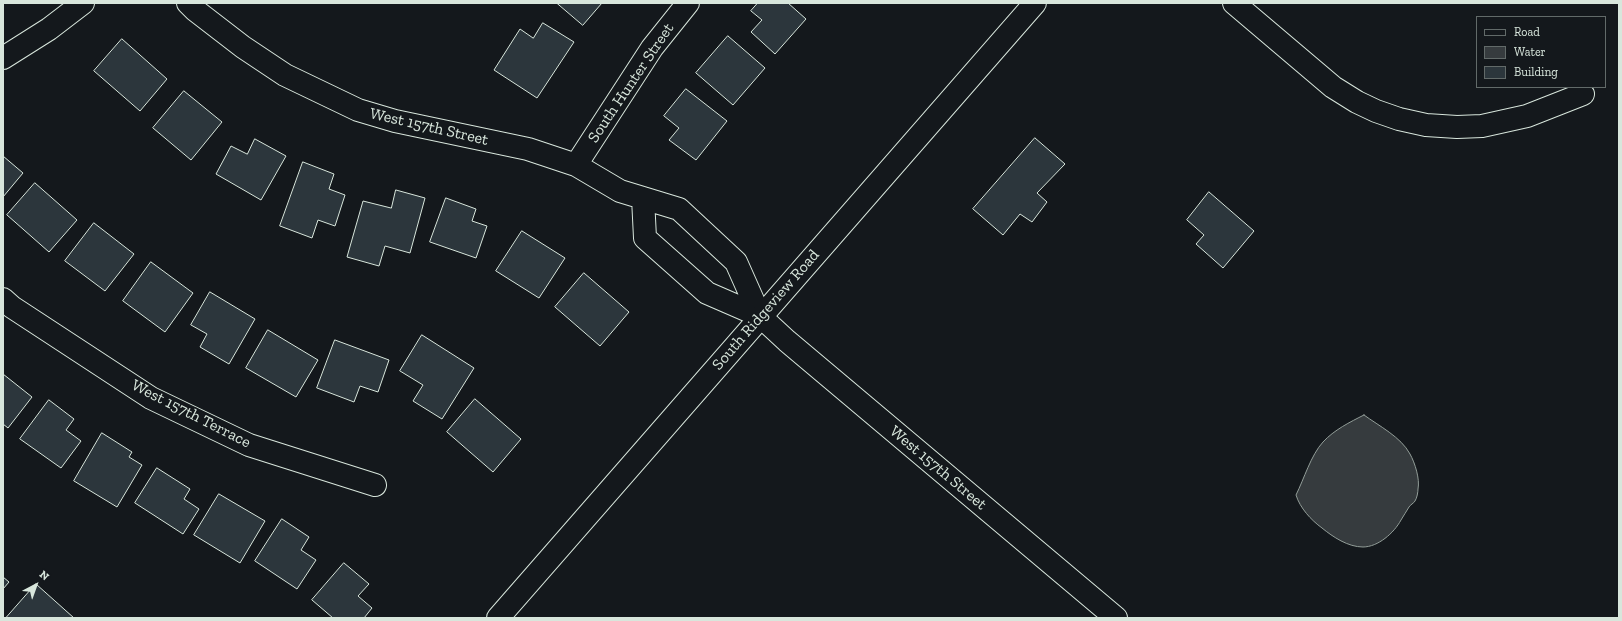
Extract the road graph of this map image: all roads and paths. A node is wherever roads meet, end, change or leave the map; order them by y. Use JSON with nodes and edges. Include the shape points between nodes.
{"nodes":[{"id":1,"x":83,"y":3,"type":"edge"},
{"id":2,"x":188,"y":3,"type":"edge"},
{"id":3,"x":688,"y":3,"type":"edge"},
{"id":4,"x":1035,"y":3,"type":"edge"},
{"id":5,"x":1234,"y":3,"type":"edge"},
{"id":6,"x":3,"y":58,"type":"edge"},
{"id":7,"x":1583,"y":94,"type":"dead end"},
{"id":8,"x":576,"y":165,"type":"junction"},
{"id":9,"x":643,"y":198,"type":"junction"},
{"id":10,"x":3,"y":299,"type":"edge"},
{"id":11,"x":760,"y":316,"type":"junction"},
{"id":12,"x":375,"y":485,"type":"dead end"},
{"id":13,"x":498,"y":618,"type":"edge"},
{"id":14,"x":1116,"y":618,"type":"edge"}],
"edges":[{"from":1,"to":6,"type":"street","via":[[49,29]]},
{"from":2,"to":8,"type":"street","name":"West 157th Street","via":[[243,47],[285,75],[358,110],[395,121],[528,149]]},
{"from":3,"to":8,"type":"street","name":"South Hunter Street","via":[[652,48]]},
{"from":4,"to":11,"type":"street","name":"South Ridgeview Road"},
{"from":5,"to":7,"type":"street","via":[[1333,87],[1357,102],[1399,119],[1426,125],[1482,126],[1527,116]]},
{"from":8,"to":9,"type":"street","name":"West 157th Street","via":[[620,191]]},
{"from":9,"to":11,"type":"street","name":"West 157th Street","via":[[679,209],[736,262]]},
{"from":9,"to":11,"type":"street","name":"West 157th Street","via":[[645,238],[707,293]]},
{"from":10,"to":12,"type":"street","name":"West 157th Terrace","via":[[151,398],[249,445]]},
{"from":11,"to":13,"type":"street","name":"South Ridgeview Road"},
{"from":11,"to":14,"type":"street","name":"West 157th Street"}]}
